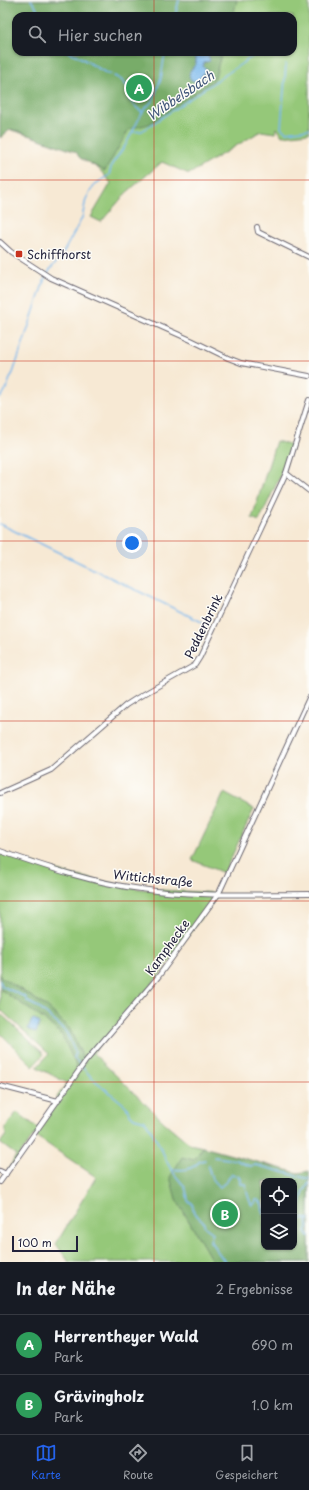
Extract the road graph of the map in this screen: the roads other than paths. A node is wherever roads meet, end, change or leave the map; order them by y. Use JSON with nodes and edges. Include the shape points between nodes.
{"nodes":[{"id":1,"x":257,"y":227,"type":"dead end"},
{"id":2,"x":0,"y":242,"type":"edge"},
{"id":3,"x":309,"y":257,"type":"edge"},
{"id":4,"x":309,"y":376,"type":"edge"},
{"id":5,"x":309,"y":400,"type":"edge"},
{"id":6,"x":286,"y":473,"type":"junction"},
{"id":7,"x":309,"y":491,"type":"edge"},
{"id":8,"x":309,"y":698,"type":"edge"},
{"id":9,"x":0,"y":793,"type":"edge"},
{"id":10,"x":0,"y":851,"type":"edge"},
{"id":11,"x":219,"y":893,"type":"junction"},
{"id":12,"x":309,"y":894,"type":"edge"},
{"id":13,"x":0,"y":1086,"type":"edge"},
{"id":14,"x":58,"y":1101,"type":"junction"},
{"id":15,"x":0,"y":1171,"type":"edge"},
{"id":16,"x":6,"y":1174,"type":"junction"},
{"id":17,"x":0,"y":1182,"type":"edge"}],
"edges":[{"from":1,"to":3,"type":"street","via":[[258,232]]},
{"from":2,"to":4,"type":"street","via":[[44,274],[234,360]]},
{"from":5,"to":6,"type":"street","name":"Peddenbrink"},
{"from":6,"to":7,"type":"street"},
{"from":6,"to":9,"type":"street","name":"Peddenbrink","via":[[195,665],[126,705],[51,770]]},
{"from":8,"to":11,"type":"street","name":"Kamphecke"},
{"from":10,"to":11,"type":"street","name":"Wittichstraße","via":[[68,874],[119,886]]},
{"from":11,"to":12,"type":"street","name":"Wittichstraße"},
{"from":11,"to":14,"type":"street","name":"Kamphecke","via":[[158,977],[86,1062]]},
{"from":13,"to":14,"type":"street"},
{"from":14,"to":16,"type":"street","name":"Kamphecke"},
{"from":15,"to":16,"type":"street"},
{"from":16,"to":17,"type":"street","name":"Kamphecke"}]}
